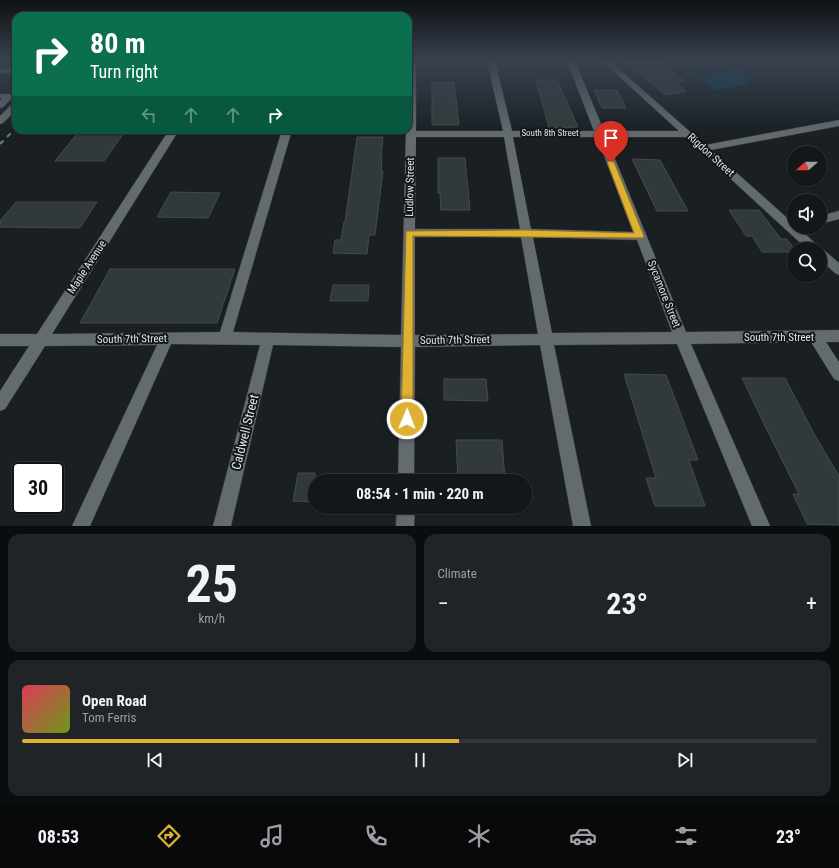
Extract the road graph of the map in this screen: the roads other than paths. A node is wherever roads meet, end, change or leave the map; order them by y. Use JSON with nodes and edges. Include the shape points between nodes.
{"nodes":[{"id":1,"x":497,"y":86,"type":"edge"},
{"id":2,"x":580,"y":86,"type":"edge"},
{"id":3,"x":634,"y":86,"type":"edge"},
{"id":4,"x":12,"y":95,"type":"edge"},
{"id":5,"x":0,"y":96,"type":"edge"},
{"id":6,"x":12,"y":96,"type":"edge"},
{"id":7,"x":0,"y":105,"type":"edge"},
{"id":8,"x":12,"y":109,"type":"edge"},
{"id":9,"x":1,"y":120,"type":"edge"},
{"id":10,"x":839,"y":123,"type":"edge"},
{"id":11,"x":508,"y":133,"type":"junction"},
{"id":12,"x":599,"y":133,"type":"junction"},
{"id":13,"x":171,"y":134,"type":"edge"},
{"id":14,"x":286,"y":134,"type":"edge"},
{"id":15,"x":411,"y":134,"type":"edge"},
{"id":16,"x":412,"y":134,"type":"edge"},
{"id":17,"x":688,"y":134,"type":"junction"},
{"id":18,"x":704,"y":148,"type":"junction"},
{"id":19,"x":839,"y":215,"type":"edge"},
{"id":20,"x":827,"y":218,"type":"edge"},
{"id":21,"x":787,"y":222,"type":"edge"},
{"id":22,"x":409,"y":233,"type":"junction"},
{"id":23,"x":526,"y":233,"type":"junction"},
{"id":24,"x":800,"y":234,"type":"edge"},
{"id":25,"x":640,"y":236,"type":"junction"},
{"id":26,"x":808,"y":242,"type":"edge"},
{"id":27,"x":827,"y":259,"type":"edge"},
{"id":28,"x":839,"y":270,"type":"edge"},
{"id":29,"x":839,"y":336,"type":"edge"},
{"id":30,"x":681,"y":337,"type":"junction"},
{"id":31,"x":815,"y":337,"type":"junction"},
{"id":32,"x":167,"y":338,"type":"junction"},
{"id":33,"x":225,"y":338,"type":"junction"},
{"id":34,"x":268,"y":339,"type":"junction"},
{"id":35,"x":546,"y":339,"type":"junction"},
{"id":36,"x":0,"y":340,"type":"edge"},
{"id":37,"x":39,"y":341,"type":"junction"},
{"id":38,"x":408,"y":341,"type":"junction"},
{"id":39,"x":839,"y":374,"type":"edge"},
{"id":40,"x":0,"y":404,"type":"edge"},
{"id":41,"x":406,"y":474,"type":"edge"},
{"id":42,"x":406,"y":514,"type":"edge"},
{"id":43,"x":81,"y":526,"type":"edge"},
{"id":44,"x":222,"y":526,"type":"edge"},
{"id":45,"x":405,"y":526,"type":"edge"},
{"id":46,"x":582,"y":526,"type":"edge"},
{"id":47,"x":761,"y":526,"type":"edge"}],
"edges":[{"from":1,"to":11,"type":"street"},
{"from":2,"to":12,"type":"street","name":"Sycamore Street"},
{"from":3,"to":17,"type":"street","name":"Rigdon Street"},
{"from":4,"to":5,"type":"street"},
{"from":6,"to":7,"type":"street"},
{"from":8,"to":9,"type":"street"},
{"from":10,"to":18,"type":"street"},
{"from":11,"to":12,"type":"street","name":"South 8th Street"},
{"from":11,"to":16,"type":"street","name":"South 8th Street"},
{"from":11,"to":23,"type":"street"},
{"from":12,"to":17,"type":"street","name":"South 8th Street"},
{"from":12,"to":25,"type":"street","name":"Sycamore Street"},
{"from":13,"to":37,"type":"street","name":"Maple Avenue"},
{"from":14,"to":33,"type":"street"},
{"from":15,"to":22,"type":"street","name":"Ludlow Street"},
{"from":17,"to":18,"type":"street","name":"Rigdon Street"},
{"from":18,"to":21,"type":"street","name":"Rigdon Street"},
{"from":19,"to":20,"type":"street"},
{"from":22,"to":23,"type":"street"},
{"from":22,"to":38,"type":"street","name":"Ludlow Street"},
{"from":23,"to":25,"type":"street"},
{"from":23,"to":35,"type":"street"},
{"from":24,"to":26,"type":"street","name":"Rigdon Street"},
{"from":25,"to":30,"type":"street","name":"Sycamore Street"},
{"from":27,"to":28,"type":"street"},
{"from":29,"to":31,"type":"street","name":"South 7th Street"},
{"from":30,"to":31,"type":"street","name":"South 7th Street"},
{"from":30,"to":35,"type":"street","name":"South 7th Street"},
{"from":30,"to":47,"type":"street","name":"Sycamore Street"},
{"from":31,"to":39,"type":"street"},
{"from":32,"to":33,"type":"street","name":"South 7th Street"},
{"from":32,"to":37,"type":"street","name":"South 7th Street"},
{"from":32,"to":43,"type":"street"},
{"from":33,"to":34,"type":"street","name":"South 7th Street"},
{"from":34,"to":38,"type":"street","name":"South 7th Street"},
{"from":34,"to":44,"type":"street","name":"Caldwell Street"},
{"from":35,"to":38,"type":"street","name":"South 7th Street"},
{"from":35,"to":46,"type":"street"},
{"from":36,"to":37,"type":"street","name":"South 7th Street"},
{"from":37,"to":40,"type":"street","name":"Maple Avenue"},
{"from":38,"to":41,"type":"street","name":"Ludlow Street"},
{"from":42,"to":45,"type":"street"}]}
